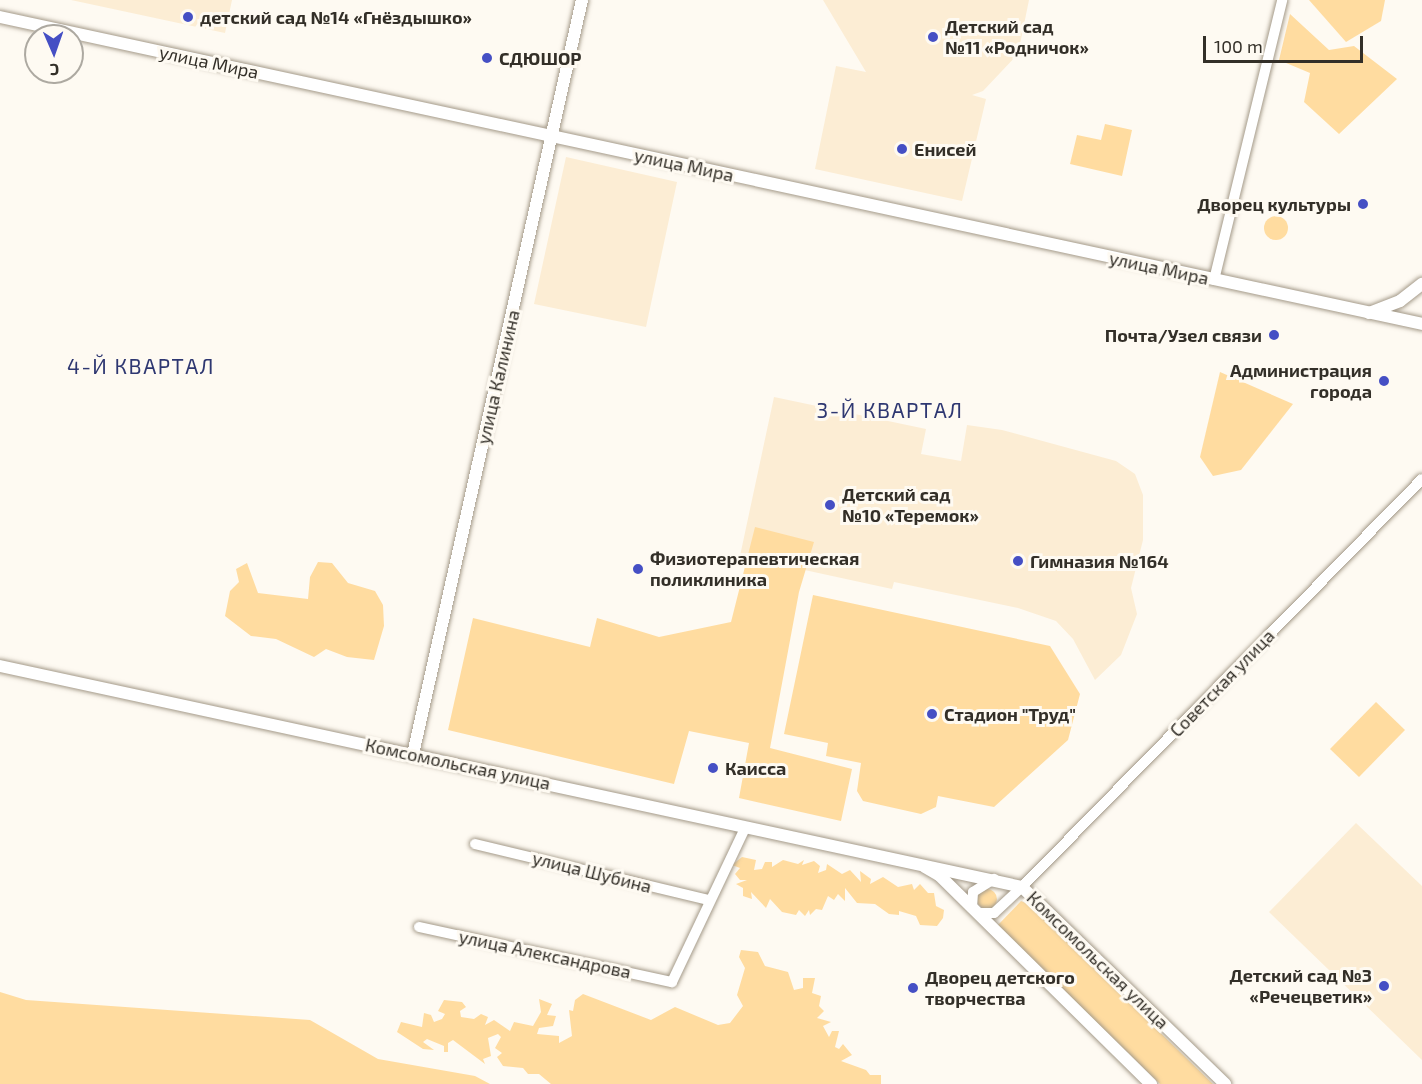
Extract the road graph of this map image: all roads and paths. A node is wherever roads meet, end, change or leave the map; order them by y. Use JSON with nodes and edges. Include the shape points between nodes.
{"nodes":[{"id":1,"x":582,"y":0,"type":"edge"},
{"id":2,"x":1282,"y":0,"type":"edge"},
{"id":3,"x":0,"y":17,"type":"edge"},
{"id":4,"x":552,"y":136,"type":"junction"},
{"id":5,"x":1214,"y":280,"type":"junction"},
{"id":6,"x":1422,"y":284,"type":"edge"},
{"id":7,"x":1422,"y":295,"type":"edge"},
{"id":8,"x":1368,"y":313,"type":"junction"},
{"id":9,"x":1422,"y":324,"type":"edge"},
{"id":10,"x":1422,"y":479,"type":"edge"},
{"id":11,"x":0,"y":666,"type":"edge"},
{"id":12,"x":413,"y":754,"type":"junction"},
{"id":13,"x":744,"y":828,"type":"junction"},
{"id":14,"x":475,"y":844,"type":"dead end"},
{"id":15,"x":916,"y":862,"type":"junction"},
{"id":16,"x":994,"y":879,"type":"junction"},
{"id":17,"x":1022,"y":887,"type":"junction"},
{"id":18,"x":708,"y":900,"type":"junction"},
{"id":19,"x":974,"y":910,"type":"junction"},
{"id":20,"x":419,"y":927,"type":"dead end"},
{"id":21,"x":1151,"y":1084,"type":"edge"},
{"id":22,"x":1225,"y":1084,"type":"edge"}],
"edges":[{"from":1,"to":4,"type":"street","name":"улица Калинина"},
{"from":2,"to":5,"type":"street"},
{"from":3,"to":4,"type":"street","name":"улица Мира"},
{"from":4,"to":5,"type":"street","name":"улица Мира"},
{"from":4,"to":12,"type":"street","name":"улица Калинина"},
{"from":5,"to":8,"type":"street","name":"улица Мира"},
{"from":6,"to":8,"type":"street","via":[[1400,300]]},
{"from":7,"to":8,"type":"street","via":[[1391,309]]},
{"from":8,"to":9,"type":"street","name":"улица Мира"},
{"from":10,"to":17,"type":"street","name":"Советская улица"},
{"from":11,"to":12,"type":"street","name":"Комсомольская улица"},
{"from":12,"to":13,"type":"street","name":"Комсомольская улица"},
{"from":13,"to":15,"type":"street","name":"Комсомольская улица"},
{"from":13,"to":18,"type":"street"},
{"from":14,"to":18,"type":"street","name":"улица Шубина"},
{"from":15,"to":16,"type":"street","name":"Комсомольская улица"},
{"from":15,"to":19,"type":"street","name":"Комсомольская улица","via":[[939,875]]},
{"from":16,"to":17,"type":"street","name":"Комсомольская улица"},
{"from":16,"to":19,"type":"street","via":[[973,892]]},
{"from":17,"to":19,"type":"street","name":"Советская улица","via":[[994,913]]},
{"from":17,"to":22,"type":"street","name":"Комсомольская улица"},
{"from":18,"to":20,"type":"street","name":"улица Александрова","via":[[672,982]]},
{"from":19,"to":21,"type":"street","name":"Комсомольская улица"}]}
